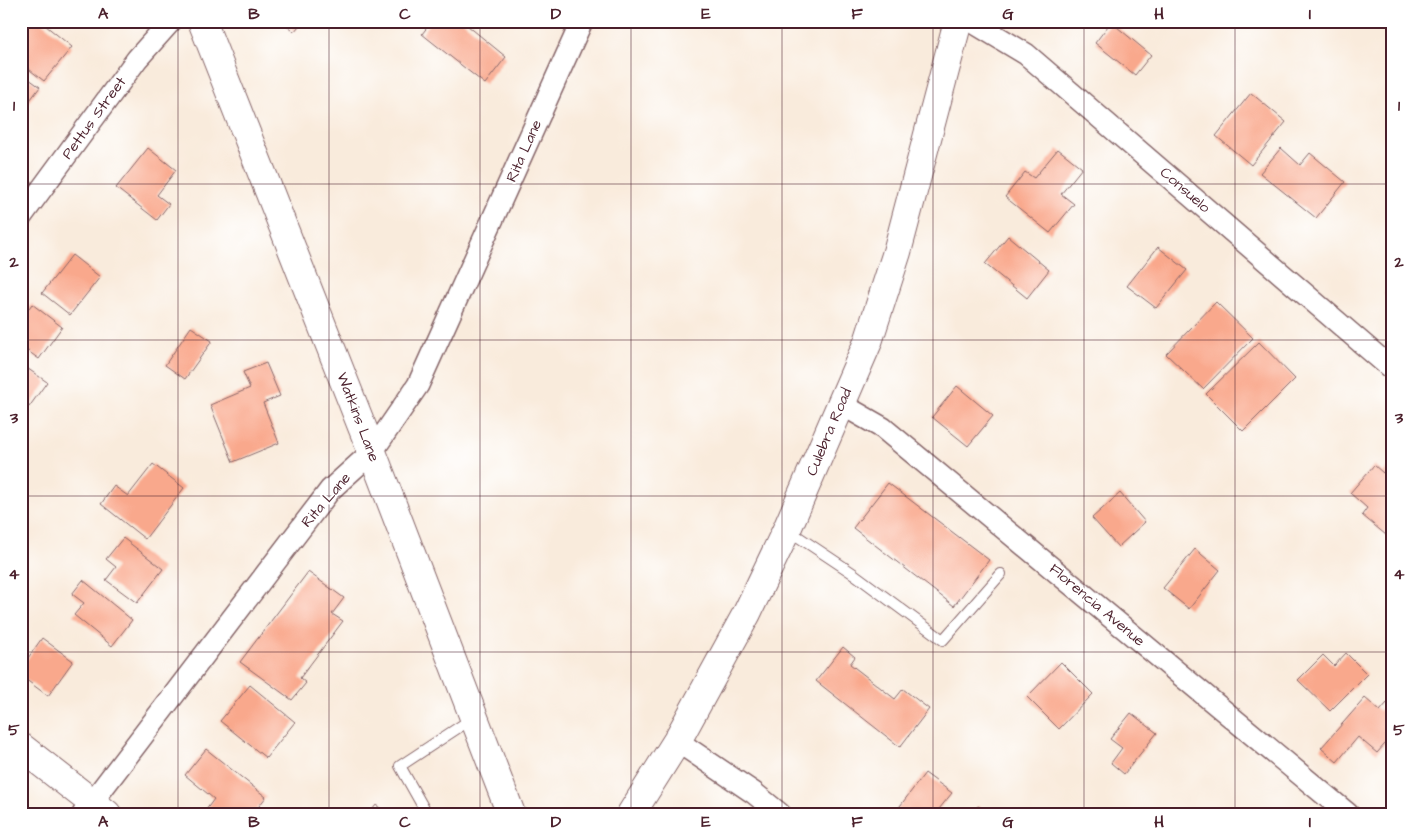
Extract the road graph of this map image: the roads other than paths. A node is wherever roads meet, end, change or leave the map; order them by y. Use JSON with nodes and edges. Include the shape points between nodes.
{"nodes":[{"id":1,"x":171,"y":21,"type":"edge"},
{"id":2,"x":202,"y":21,"type":"edge"},
{"id":3,"x":582,"y":21,"type":"edge"},
{"id":4,"x":958,"y":21,"type":"edge"},
{"id":5,"x":970,"y":21,"type":"edge"},
{"id":6,"x":21,"y":217,"type":"edge"},
{"id":7,"x":1392,"y":369,"type":"edge"},
{"id":8,"x":841,"y":404,"type":"junction"},
{"id":9,"x":372,"y":452,"type":"junction"},
{"id":10,"x":787,"y":529,"type":"junction"},
{"id":11,"x":1001,"y":574,"type":"dead end"},
{"id":12,"x":474,"y":718,"type":"junction"},
{"id":13,"x":677,"y":741,"type":"junction"},
{"id":14,"x":21,"y":747,"type":"edge"},
{"id":15,"x":94,"y":810,"type":"edge"},
{"id":16,"x":427,"y":814,"type":"edge"},
{"id":17,"x":511,"y":814,"type":"edge"},
{"id":18,"x":631,"y":814,"type":"edge"},
{"id":19,"x":780,"y":814,"type":"edge"},
{"id":20,"x":1348,"y":814,"type":"edge"}],
"edges":[{"from":1,"to":6,"type":"street","name":"Pettus Street","via":[[137,60]]},
{"from":2,"to":9,"type":"street","name":"Watkins Lane"},
{"from":3,"to":9,"type":"street","name":"Rita Lane","via":[[418,385]]},
{"from":4,"to":8,"type":"street","name":"Culebra Road","via":[[896,252],[868,342]]},
{"from":5,"to":7,"type":"street","name":"Consuelo","via":[[1026,54]]},
{"from":8,"to":10,"type":"street","name":"Culebra Road"},
{"from":8,"to":20,"type":"street","name":"Florencia Avenue","via":[[883,428]]},
{"from":9,"to":12,"type":"street","name":"Watkins Lane"},
{"from":9,"to":15,"type":"street","name":"Rita Lane","via":[[330,490]]},
{"from":10,"to":11,"type":"lane","via":[[943,640]]},
{"from":10,"to":13,"type":"street","name":"Culebra Road","via":[[747,613]]},
{"from":12,"to":16,"type":"lane","via":[[400,766]]},
{"from":12,"to":17,"type":"street","name":"Watkins Lane"},
{"from":13,"to":18,"type":"street","name":"Culebra Road"},
{"from":13,"to":19,"type":"street"},
{"from":14,"to":15,"type":"street"}]}
